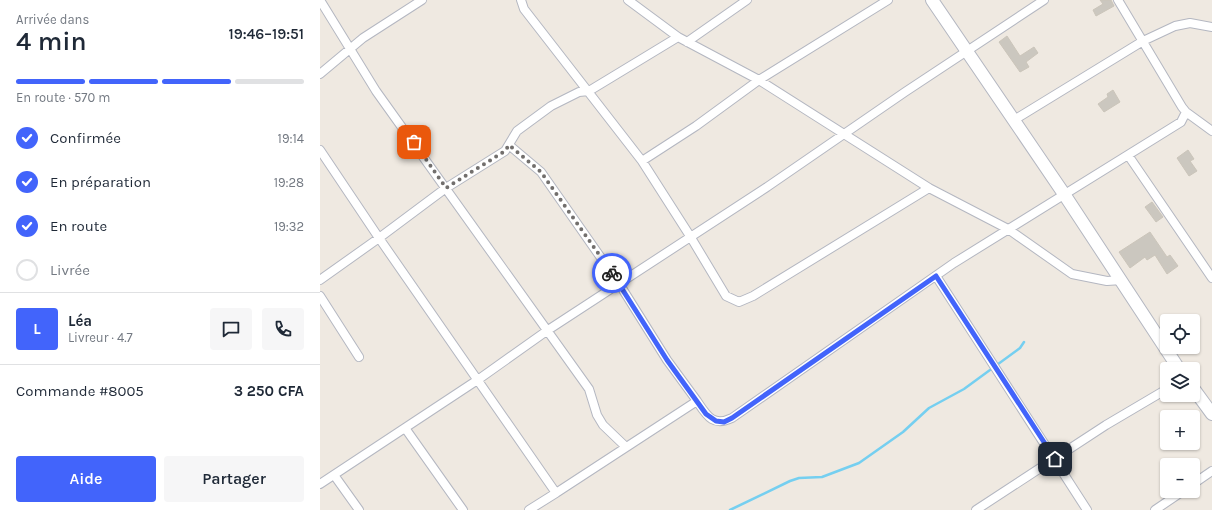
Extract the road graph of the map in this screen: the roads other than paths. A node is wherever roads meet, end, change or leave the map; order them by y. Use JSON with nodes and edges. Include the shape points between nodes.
{"nodes":[{"id":1,"x":320,"y":0,"type":"edge"},
{"id":2,"x":422,"y":0,"type":"edge"},
{"id":3,"x":521,"y":0,"type":"edge"},
{"id":4,"x":628,"y":0,"type":"edge"},
{"id":5,"x":747,"y":0,"type":"edge"},
{"id":6,"x":888,"y":0,"type":"edge"},
{"id":7,"x":932,"y":0,"type":"edge"},
{"id":8,"x":1044,"y":0,"type":"edge"},
{"id":9,"x":1118,"y":0,"type":"edge"},
{"id":10,"x":1212,"y":27,"type":"edge"},
{"id":11,"x":678,"y":37,"type":"junction"},
{"id":12,"x":1143,"y":41,"type":"junction"},
{"id":13,"x":688,"y":42,"type":"junction"},
{"id":14,"x":351,"y":48,"type":"junction"},
{"id":15,"x":967,"y":51,"type":"junction"},
{"id":16,"x":320,"y":74,"type":"edge"},
{"id":17,"x":759,"y":80,"type":"junction"},
{"id":18,"x":589,"y":91,"type":"junction"},
{"id":19,"x":1186,"y":112,"type":"junction"},
{"id":20,"x":1014,"y":120,"type":"junction"},
{"id":21,"x":1201,"y":122,"type":"junction"},
{"id":22,"x":1212,"y":122,"type":"edge"},
{"id":23,"x":1212,"y":131,"type":"edge"},
{"id":24,"x":843,"y":134,"type":"junction"},
{"id":25,"x":509,"y":145,"type":"junction"},
{"id":26,"x":320,"y":150,"type":"edge"},
{"id":27,"x":1128,"y":155,"type":"junction"},
{"id":28,"x":642,"y":162,"type":"junction"},
{"id":29,"x":446,"y":188,"type":"junction"},
{"id":30,"x":929,"y":188,"type":"junction"},
{"id":31,"x":1064,"y":194,"type":"junction"},
{"id":32,"x":1008,"y":229,"type":"junction"},
{"id":33,"x":690,"y":236,"type":"junction"},
{"id":34,"x":379,"y":238,"type":"junction"},
{"id":35,"x":936,"y":276,"type":"junction"},
{"id":36,"x":1212,"y":278,"type":"edge"},
{"id":37,"x":320,"y":280,"type":"edge"},
{"id":38,"x":1122,"y":280,"type":"junction"},
{"id":39,"x":620,"y":284,"type":"junction"},
{"id":40,"x":320,"y":296,"type":"edge"},
{"id":41,"x":548,"y":330,"type":"junction"},
{"id":42,"x":359,"y":357,"type":"dead end"},
{"id":43,"x":1175,"y":362,"type":"edge"},
{"id":44,"x":479,"y":380,"type":"junction"},
{"id":45,"x":1160,"y":393,"type":"edge"},
{"id":46,"x":1200,"y":398,"type":"edge"},
{"id":47,"x":697,"y":401,"type":"junction"},
{"id":48,"x":1212,"y":414,"type":"edge"},
{"id":49,"x":405,"y":428,"type":"junction"},
{"id":50,"x":626,"y":447,"type":"junction"},
{"id":51,"x":1055,"y":459,"type":"junction"},
{"id":52,"x":1212,"y":471,"type":"edge"},
{"id":53,"x":334,"y":475,"type":"junction"},
{"id":54,"x":1200,"y":479,"type":"edge"},
{"id":55,"x":320,"y":484,"type":"edge"},
{"id":56,"x":556,"y":493,"type":"junction"},
{"id":57,"x":1173,"y":498,"type":"edge"},
{"id":58,"x":359,"y":510,"type":"edge"},
{"id":59,"x":463,"y":510,"type":"edge"},
{"id":60,"x":529,"y":510,"type":"edge"},
{"id":61,"x":976,"y":510,"type":"edge"},
{"id":62,"x":1087,"y":510,"type":"edge"},
{"id":63,"x":1155,"y":510,"type":"edge"}],
"edges":[{"from":1,"to":14,"type":"street"},
{"from":2,"to":14,"type":"street"},
{"from":3,"to":18,"type":"street","via":[[524,9]]},
{"from":4,"to":11,"type":"street"},
{"from":5,"to":13,"type":"street"},
{"from":6,"to":17,"type":"street"},
{"from":7,"to":15,"type":"main road"},
{"from":8,"to":15,"type":"street"},
{"from":9,"to":12,"type":"street"},
{"from":10,"to":12,"type":"street","via":[[1196,24],[1175,26]]},
{"from":11,"to":13,"type":"street"},
{"from":11,"to":18,"type":"street"},
{"from":12,"to":19,"type":"street"},
{"from":12,"to":20,"type":"street"},
{"from":13,"to":17,"type":"street"},
{"from":14,"to":16,"type":"street"},
{"from":14,"to":29,"type":"street","via":[[376,91]]},
{"from":15,"to":20,"type":"main road"},
{"from":15,"to":24,"type":"street"},
{"from":17,"to":24,"type":"street"},
{"from":17,"to":28,"type":"street"},
{"from":18,"to":25,"type":"street","via":[[579,92],[551,106],[517,131]]},
{"from":18,"to":28,"type":"street"},
{"from":19,"to":21,"type":"street"},
{"from":19,"to":27,"type":"street","via":[[1181,122]]},
{"from":20,"to":31,"type":"main road"},
{"from":21,"to":22,"type":"street"},
{"from":21,"to":23,"type":"street"},
{"from":24,"to":30,"type":"street"},
{"from":24,"to":33,"type":"street"},
{"from":25,"to":29,"type":"street","via":[[500,154]]},
{"from":25,"to":39,"type":"street","via":[[541,172]]},
{"from":26,"to":34,"type":"street"},
{"from":27,"to":31,"type":"street"},
{"from":27,"to":36,"type":"street"},
{"from":28,"to":33,"type":"street"},
{"from":29,"to":34,"type":"street"},
{"from":29,"to":41,"type":"street"},
{"from":30,"to":32,"type":"street"},
{"from":30,"to":33,"type":"street","via":[[740,302],[726,296]]},
{"from":31,"to":32,"type":"street"},
{"from":31,"to":38,"type":"main road"},
{"from":32,"to":35,"type":"street"},
{"from":32,"to":38,"type":"street","via":[[1072,274],[1107,282]]},
{"from":33,"to":39,"type":"street"},
{"from":34,"to":37,"type":"street"},
{"from":34,"to":44,"type":"street"},
{"from":35,"to":47,"type":"street","via":[[732,418],[724,422],[716,421],[706,414]]},
{"from":35,"to":51,"type":"street"},
{"from":38,"to":43,"type":"main road"},
{"from":39,"to":41,"type":"street"},
{"from":39,"to":47,"type":"street","via":[[667,360]]},
{"from":40,"to":42,"type":"street"},
{"from":41,"to":44,"type":"street"},
{"from":41,"to":50,"type":"street","via":[[589,389],[596,415]]},
{"from":44,"to":49,"type":"street"},
{"from":44,"to":56,"type":"street"},
{"from":45,"to":51,"type":"street"},
{"from":46,"to":48,"type":"main road"},
{"from":47,"to":50,"type":"street"},
{"from":49,"to":53,"type":"street"},
{"from":49,"to":59,"type":"street"},
{"from":50,"to":56,"type":"street"},
{"from":51,"to":61,"type":"street"},
{"from":51,"to":62,"type":"street"},
{"from":52,"to":54,"type":"street"},
{"from":53,"to":55,"type":"street"},
{"from":53,"to":58,"type":"street"},
{"from":56,"to":60,"type":"street"},
{"from":57,"to":63,"type":"street"}]}
